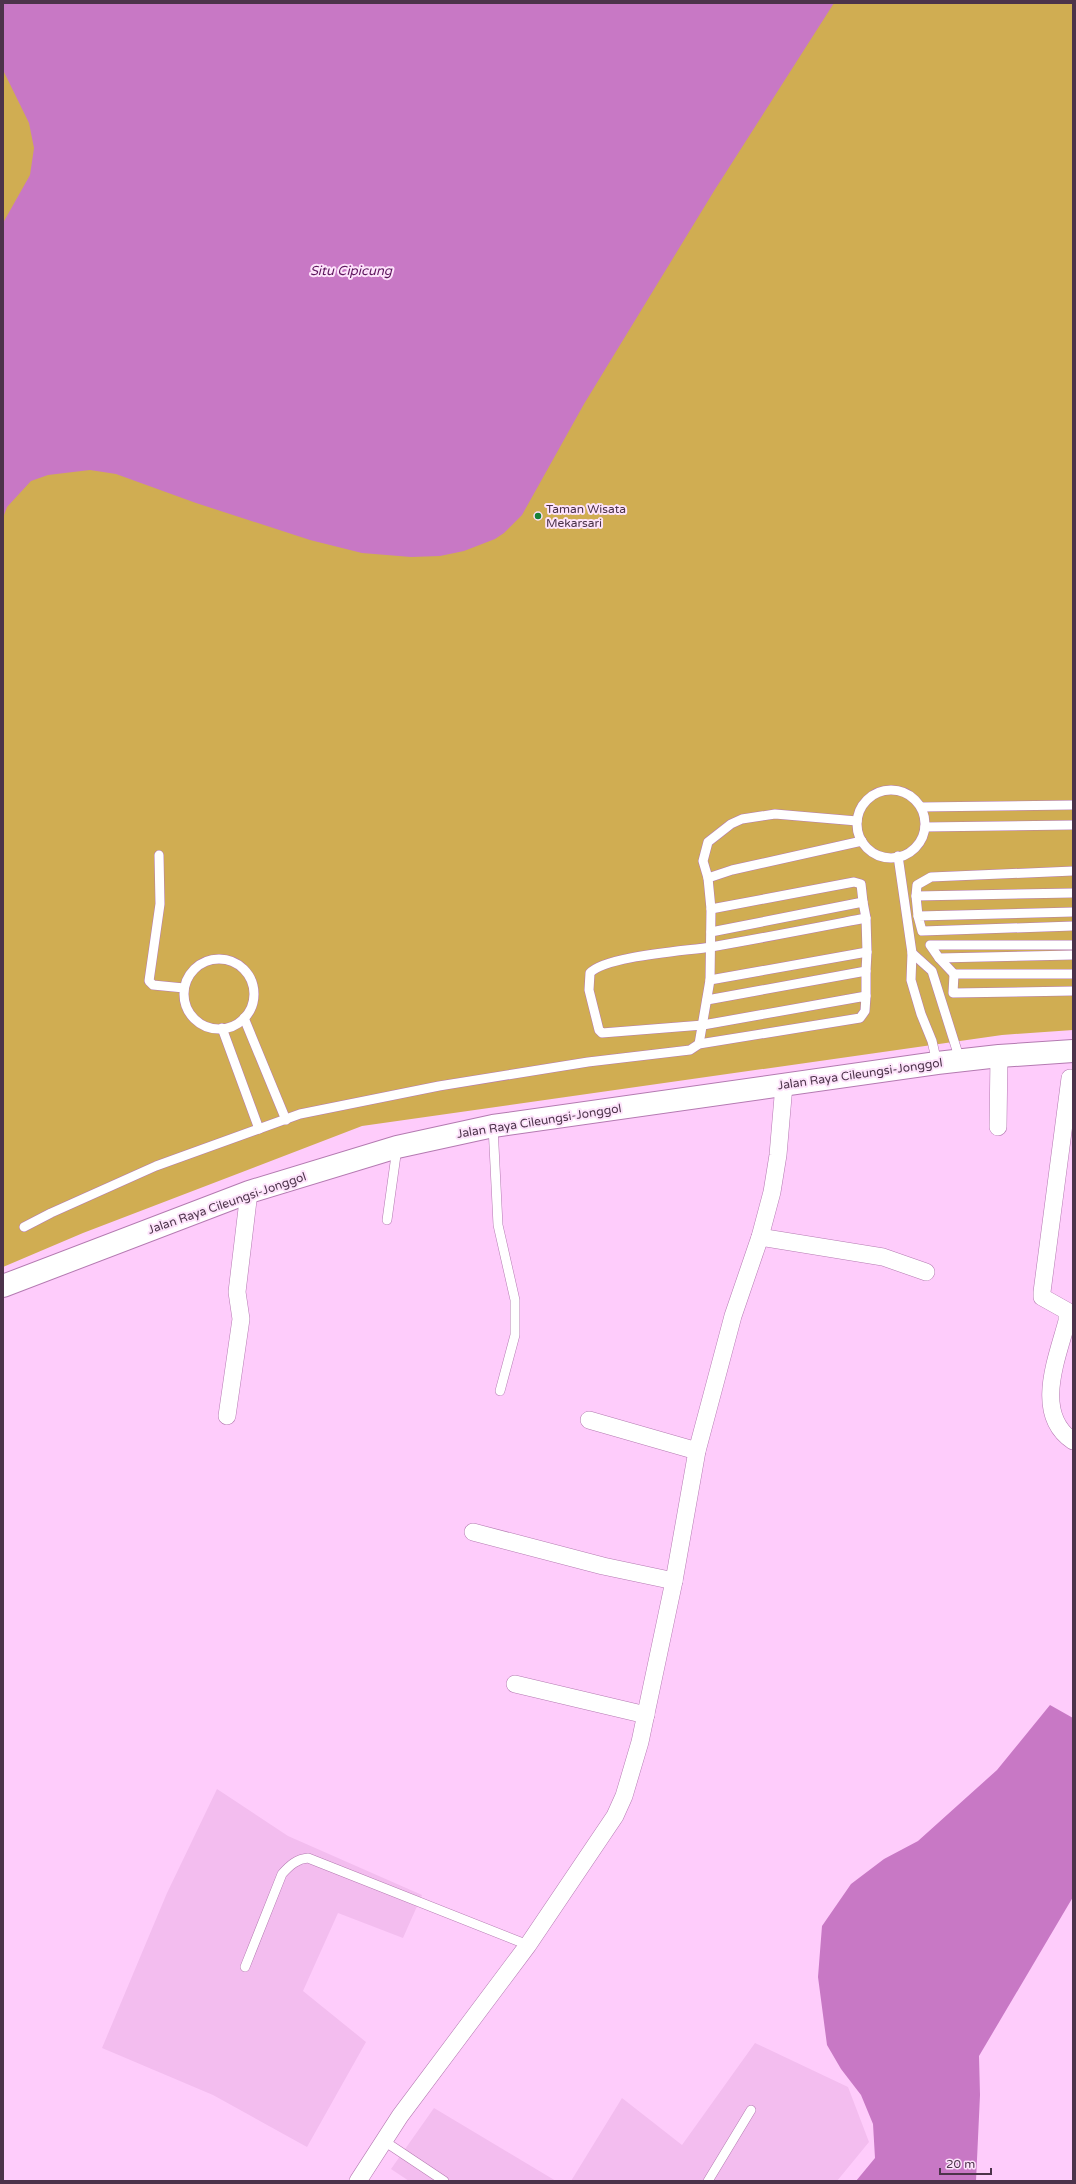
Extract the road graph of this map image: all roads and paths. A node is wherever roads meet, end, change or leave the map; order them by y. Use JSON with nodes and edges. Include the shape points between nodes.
{"nodes":[{"id":1,"x":1073,"y":805,"type":"edge"},
{"id":2,"x":921,"y":807,"type":"junction"},
{"id":3,"x":857,"y":821,"type":"junction"},
{"id":4,"x":1073,"y":825,"type":"edge"},
{"id":5,"x":925,"y":827,"type":"junction"},
{"id":6,"x":862,"y":841,"type":"junction"},
{"id":7,"x":159,"y":855,"type":"dead end"},
{"id":8,"x":898,"y":856,"type":"junction"},
{"id":9,"x":1073,"y":871,"type":"edge"},
{"id":10,"x":708,"y":878,"type":"junction"},
{"id":11,"x":1073,"y":893,"type":"edge"},
{"id":12,"x":916,"y":896,"type":"junction"},
{"id":13,"x":863,"y":902,"type":"junction"},
{"id":14,"x":711,"y":909,"type":"junction"},
{"id":15,"x":1073,"y":912,"type":"edge"},
{"id":16,"x":918,"y":916,"type":"junction"},
{"id":17,"x":866,"y":918,"type":"junction"},
{"id":18,"x":1073,"y":926,"type":"edge"},
{"id":19,"x":922,"y":930,"type":"junction"},
{"id":20,"x":711,"y":932,"type":"junction"},
{"id":21,"x":930,"y":945,"type":"junction"},
{"id":22,"x":1073,"y":945,"type":"edge"},
{"id":23,"x":709,"y":947,"type":"junction"},
{"id":24,"x":867,"y":952,"type":"junction"},
{"id":25,"x":912,"y":953,"type":"junction"},
{"id":26,"x":1073,"y":955,"type":"edge"},
{"id":27,"x":939,"y":958,"type":"junction"},
{"id":28,"x":866,"y":972,"type":"junction"},
{"id":29,"x":954,"y":974,"type":"junction"},
{"id":30,"x":1073,"y":974,"type":"edge"},
{"id":31,"x":710,"y":980,"type":"junction"},
{"id":32,"x":184,"y":988,"type":"junction"},
{"id":33,"x":1073,"y":991,"type":"edge"},
{"id":34,"x":866,"y":996,"type":"junction"},
{"id":35,"x":707,"y":1000,"type":"junction"},
{"id":36,"x":244,"y":1018,"type":"junction"},
{"id":37,"x":703,"y":1025,"type":"junction"},
{"id":38,"x":222,"y":1028,"type":"junction"},
{"id":39,"x":699,"y":1044,"type":"junction"},
{"id":40,"x":1073,"y":1051,"type":"edge"},
{"id":41,"x":999,"y":1056,"type":"junction"},
{"id":42,"x":960,"y":1060,"type":"junction"},
{"id":43,"x":937,"y":1063,"type":"junction"},
{"id":44,"x":1070,"y":1078,"type":"dead end"},
{"id":45,"x":784,"y":1085,"type":"junction"},
{"id":46,"x":286,"y":1120,"type":"junction"},
{"id":47,"x":493,"y":1126,"type":"junction"},
{"id":48,"x":998,"y":1127,"type":"dead end"},
{"id":49,"x":259,"y":1129,"type":"junction"},
{"id":50,"x":397,"y":1147,"type":"junction"},
{"id":51,"x":249,"y":1192,"type":"junction"},
{"id":52,"x":387,"y":1220,"type":"dead end"},
{"id":53,"x":24,"y":1227,"type":"dead end"},
{"id":54,"x":760,"y":1237,"type":"junction"},
{"id":55,"x":926,"y":1272,"type":"dead end"},
{"id":56,"x":3,"y":1286,"type":"edge"},
{"id":57,"x":500,"y":1391,"type":"dead end"},
{"id":58,"x":227,"y":1416,"type":"dead end"},
{"id":59,"x":589,"y":1420,"type":"dead end"},
{"id":60,"x":1073,"y":1442,"type":"edge"},
{"id":61,"x":697,"y":1451,"type":"junction"},
{"id":62,"x":473,"y":1532,"type":"dead end"},
{"id":63,"x":674,"y":1581,"type":"junction"},
{"id":64,"x":515,"y":1684,"type":"dead end"},
{"id":65,"x":646,"y":1715,"type":"junction"},
{"id":66,"x":528,"y":1945,"type":"junction"},
{"id":67,"x":245,"y":1967,"type":"dead end"},
{"id":68,"x":750,"y":2110,"type":"dead end"},
{"id":69,"x":384,"y":2141,"type":"junction"},
{"id":70,"x":358,"y":2181,"type":"edge"},
{"id":71,"x":444,"y":2181,"type":"edge"},
{"id":72,"x":708,"y":2181,"type":"edge"}],
"edges":[{"from":1,"to":2,"type":"lane"},
{"from":2,"to":3,"type":"lane","via":[[903,792],[882,791],[865,802]]},
{"from":2,"to":5,"type":"lane"},
{"from":3,"to":6,"type":"lane"},
{"from":3,"to":10,"type":"lane","via":[[775,814],[742,819],[730,824],[708,842],[703,861]]},
{"from":4,"to":5,"type":"lane"},
{"from":5,"to":8,"type":"lane","via":[[914,848]]},
{"from":6,"to":8,"type":"lane","via":[[870,850],[880,855]]},
{"from":6,"to":10,"type":"lane","via":[[732,870]]},
{"from":7,"to":32,"type":"lane","via":[[160,904],[149,981],[153,985]]},
{"from":8,"to":25,"type":"lane"},
{"from":9,"to":12,"type":"lane","via":[[930,877],[917,885]]},
{"from":10,"to":14,"type":"lane"},
{"from":11,"to":12,"type":"lane"},
{"from":12,"to":16,"type":"lane"},
{"from":13,"to":14,"type":"lane","via":[[862,884],[854,882]]},
{"from":13,"to":17,"type":"lane"},
{"from":13,"to":20,"type":"lane"},
{"from":14,"to":20,"type":"lane"},
{"from":15,"to":16,"type":"lane"},
{"from":16,"to":19,"type":"lane"},
{"from":17,"to":23,"type":"lane"},
{"from":17,"to":24,"type":"lane"},
{"from":18,"to":19,"type":"lane"},
{"from":19,"to":21,"type":"lane"},
{"from":20,"to":23,"type":"lane"},
{"from":21,"to":22,"type":"lane"},
{"from":21,"to":27,"type":"lane"},
{"from":23,"to":31,"type":"lane"},
{"from":23,"to":37,"type":"lane","via":[[645,955],[598,967],[588,978],[599,1030],[602,1033]]},
{"from":24,"to":28,"type":"lane"},
{"from":24,"to":31,"type":"lane"},
{"from":25,"to":42,"type":"lane","via":[[932,971]]},
{"from":25,"to":43,"type":"lane","via":[[911,980]]},
{"from":26,"to":27,"type":"lane"},
{"from":27,"to":29,"type":"lane"},
{"from":28,"to":34,"type":"lane"},
{"from":28,"to":35,"type":"lane"},
{"from":29,"to":30,"type":"lane"},
{"from":29,"to":33,"type":"lane","via":[[953,993]]},
{"from":31,"to":35,"type":"lane"},
{"from":32,"to":36,"type":"lane","via":[[191,973],[205,962],[223,959],[235,963],[248,975],[254,992],[253,1004]]},
{"from":32,"to":38,"type":"lane","via":[[186,1005],[194,1018],[206,1026]]},
{"from":34,"to":37,"type":"lane"},
{"from":34,"to":39,"type":"lane","via":[[865,1012],[860,1018]]},
{"from":35,"to":37,"type":"lane"},
{"from":36,"to":38,"type":"lane","via":[[234,1026]]},
{"from":36,"to":46,"type":"lane"},
{"from":37,"to":39,"type":"lane"},
{"from":38,"to":49,"type":"lane"},
{"from":39,"to":46,"type":"lane","via":[[690,1050],[588,1062],[439,1086],[300,1114]]},
{"from":40,"to":41,"type":"main road","name":"Jalan Raya Cileungsi-Jonggol"},
{"from":41,"to":42,"type":"main road","name":"Jalan Raya Cileungsi-Jonggol"},
{"from":41,"to":48,"type":"street"},
{"from":42,"to":43,"type":"main road","name":"Jalan Raya Cileungsi-Jonggol"},
{"from":43,"to":45,"type":"main road","name":"Jalan Raya Cileungsi-Jonggol"},
{"from":44,"to":60,"type":"street","via":[[1042,1297],[1067,1311],[1067,1321],[1050,1390],[1054,1420]]},
{"from":45,"to":47,"type":"main road","name":"Jalan Raya Cileungsi-Jonggol"},
{"from":45,"to":54,"type":"street","via":[[778,1155],[772,1192]]},
{"from":46,"to":49,"type":"lane"},
{"from":47,"to":50,"type":"main road","name":"Jalan Raya Cileungsi-Jonggol"},
{"from":47,"to":57,"type":"lane","via":[[498,1225],[515,1300],[515,1335]]},
{"from":49,"to":53,"type":"lane","via":[[156,1166]]},
{"from":50,"to":51,"type":"main road","name":"Jalan Raya Cileungsi-Jonggol"},
{"from":50,"to":52,"type":"lane"},
{"from":51,"to":56,"type":"main road","name":"Jalan Raya Cileungsi-Jonggol"},
{"from":51,"to":58,"type":"street","via":[[237,1292],[241,1319]]},
{"from":54,"to":55,"type":"street","via":[[883,1257]]},
{"from":54,"to":61,"type":"street","via":[[733,1316]]},
{"from":59,"to":61,"type":"street"},
{"from":61,"to":63,"type":"street"},
{"from":62,"to":63,"type":"street","via":[[603,1566]]},
{"from":63,"to":65,"type":"street"},
{"from":64,"to":65,"type":"street"},
{"from":65,"to":66,"type":"street","via":[[628,1783],[615,1816]]},
{"from":66,"to":67,"type":"lane","via":[[303,1858],[290,1865],[282,1874]]},
{"from":66,"to":69,"type":"street"},
{"from":68,"to":72,"type":"lane"},
{"from":69,"to":70,"type":"street"},
{"from":69,"to":71,"type":"lane"}]}
